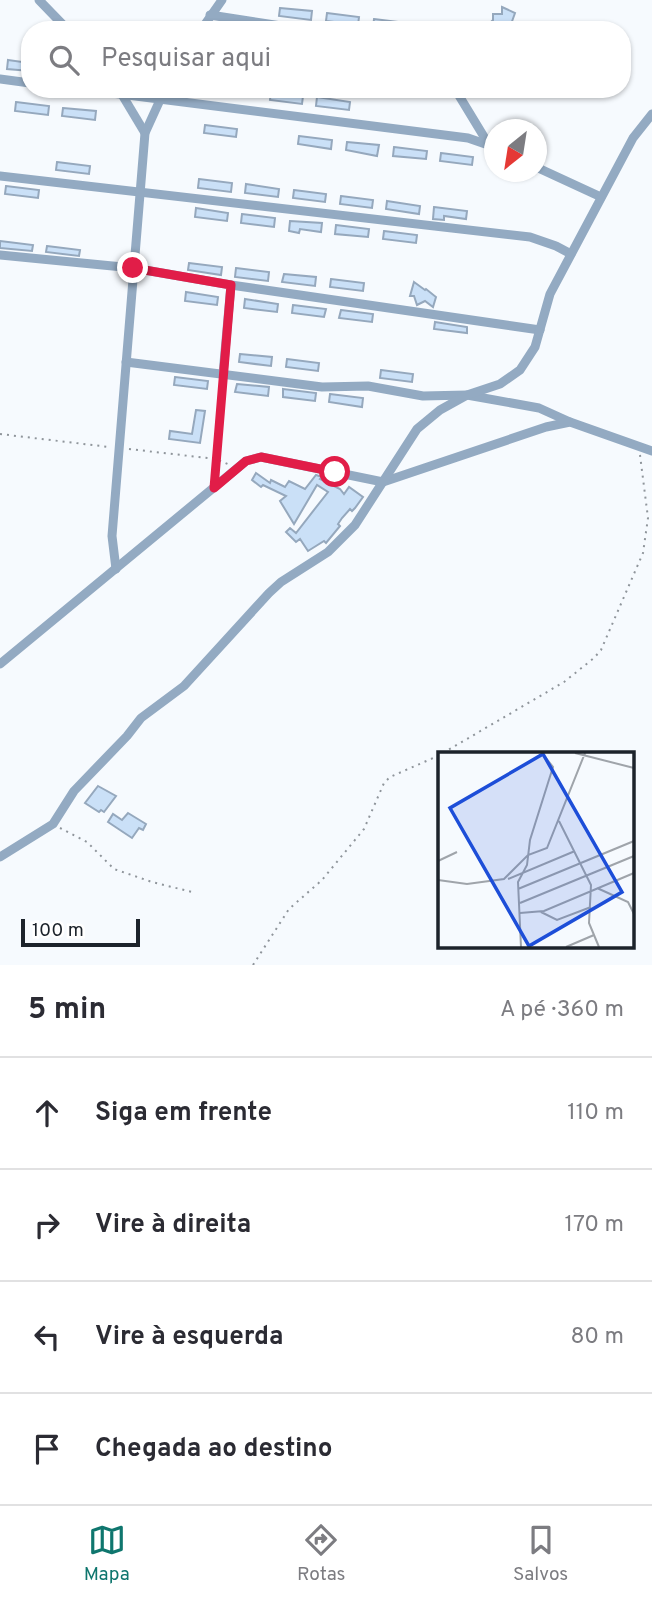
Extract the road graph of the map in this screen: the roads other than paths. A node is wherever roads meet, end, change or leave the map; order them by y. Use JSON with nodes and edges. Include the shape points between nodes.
{"nodes":[{"id":1,"x":39,"y":0,"type":"edge"},
{"id":2,"x":222,"y":0,"type":"edge"},
{"id":3,"x":210,"y":15,"type":"junction"},
{"id":4,"x":59,"y":21,"type":"edge"},
{"id":5,"x":206,"y":21,"type":"edge"},
{"id":6,"x":249,"y":21,"type":"edge"},
{"id":7,"x":0,"y":79,"type":"edge"},
{"id":8,"x":21,"y":82,"type":"edge"},
{"id":9,"x":124,"y":98,"type":"edge"},
{"id":10,"x":150,"y":98,"type":"edge"},
{"id":11,"x":461,"y":98,"type":"edge"},
{"id":12,"x":160,"y":100,"type":"junction"},
{"id":13,"x":652,"y":114,"type":"edge"},
{"id":14,"x":145,"y":133,"type":"junction"},
{"id":15,"x":484,"y":134,"type":"edge"},
{"id":16,"x":484,"y":143,"type":"edge"},
{"id":17,"x":547,"y":172,"type":"edge"},
{"id":18,"x":0,"y":176,"type":"edge"},
{"id":19,"x":140,"y":192,"type":"junction"},
{"id":20,"x":601,"y":197,"type":"junction"},
{"id":21,"x":571,"y":254,"type":"junction"},
{"id":22,"x":0,"y":255,"type":"edge"},
{"id":23,"x":133,"y":268,"type":"junction"},
{"id":24,"x":231,"y":285,"type":"junction"},
{"id":25,"x":540,"y":330,"type":"junction"},
{"id":26,"x":126,"y":362,"type":"junction"},
{"id":27,"x":223,"y":374,"type":"junction"},
{"id":28,"x":467,"y":395,"type":"junction"},
{"id":29,"x":570,"y":422,"type":"junction"},
{"id":30,"x":652,"y":451,"type":"edge"},
{"id":31,"x":383,"y":482,"type":"junction"},
{"id":32,"x":116,"y":569,"type":"junction"},
{"id":33,"x":0,"y":664,"type":"edge"},
{"id":34,"x":0,"y":857,"type":"edge"}],
"edges":[{"from":1,"to":4,"type":"street"},
{"from":2,"to":3,"type":"street"},
{"from":3,"to":5,"type":"street"},
{"from":3,"to":6,"type":"street"},
{"from":7,"to":8,"type":"street"},
{"from":9,"to":14,"type":"street"},
{"from":10,"to":12,"type":"street"},
{"from":11,"to":15,"type":"street"},
{"from":12,"to":14,"type":"street"},
{"from":12,"to":16,"type":"street"},
{"from":13,"to":20,"type":"street"},
{"from":14,"to":19,"type":"street"},
{"from":17,"to":20,"type":"street"},
{"from":18,"to":19,"type":"street"},
{"from":19,"to":21,"type":"street","via":[[530,237]]},
{"from":19,"to":23,"type":"street"},
{"from":20,"to":21,"type":"street"},
{"from":21,"to":25,"type":"street","via":[[550,293]]},
{"from":22,"to":23,"type":"street"},
{"from":23,"to":24,"type":"street"},
{"from":23,"to":26,"type":"street"},
{"from":24,"to":25,"type":"street"},
{"from":24,"to":27,"type":"street"},
{"from":25,"to":28,"type":"street","via":[[520,370],[500,384]]},
{"from":26,"to":27,"type":"street"},
{"from":26,"to":32,"type":"street","via":[[112,536]]},
{"from":27,"to":28,"type":"street","via":[[322,387],[368,386],[423,396]]},
{"from":28,"to":29,"type":"street","via":[[539,408]]},
{"from":28,"to":31,"type":"street","via":[[417,429]]},
{"from":29,"to":30,"type":"street"},
{"from":29,"to":31,"type":"street"},
{"from":31,"to":32,"type":"street","via":[[261,457],[246,461]]},
{"from":31,"to":34,"type":"street","via":[[355,525],[328,552],[281,582],[184,686],[141,718],[74,791],[53,824]]},
{"from":32,"to":33,"type":"street"}]}
